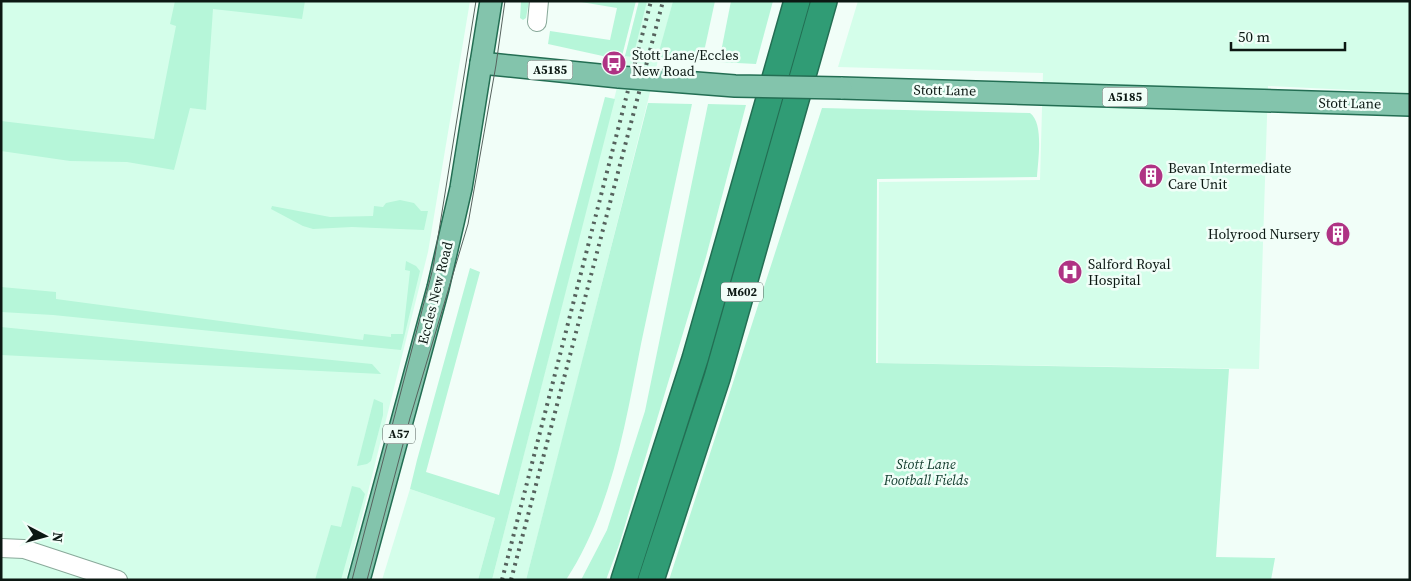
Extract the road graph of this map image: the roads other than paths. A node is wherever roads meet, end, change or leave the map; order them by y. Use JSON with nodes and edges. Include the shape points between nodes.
{"nodes":[{"id":1,"x":491,"y":1,"type":"edge"},
{"id":2,"x":540,"y":1,"type":"edge"},
{"id":3,"x":797,"y":2,"type":"edge"},
{"id":4,"x":822,"y":9,"type":"edge"},
{"id":5,"x":538,"y":22,"type":"dead end"},
{"id":6,"x":481,"y":63,"type":"junction"},
{"id":7,"x":1410,"y":105,"type":"edge"},
{"id":8,"x":1,"y":548,"type":"edge"},
{"id":9,"x":118,"y":580,"type":"edge"},
{"id":10,"x":359,"y":580,"type":"edge"},
{"id":11,"x":624,"y":580,"type":"edge"},
{"id":12,"x":651,"y":580,"type":"edge"}],
"edges":[{"from":1,"to":6,"type":"main road","name":"Eccles New Road","number":"A57"},
{"from":2,"to":5,"type":"street"},
{"from":3,"to":11,"type":"highway","number":"M602","via":[[695,358]]},
{"from":4,"to":12,"type":"highway","number":"M602","via":[[722,359]]},
{"from":6,"to":7,"type":"main road","name":"Stott Lane","number":"A5185","bridge":true,"via":[[735,86]]},
{"from":6,"to":10,"type":"main road","name":"Eccles New Road","number":"A57","via":[[461,188],[438,288]]},
{"from":8,"to":9,"type":"street","via":[[24,549]]}]}
